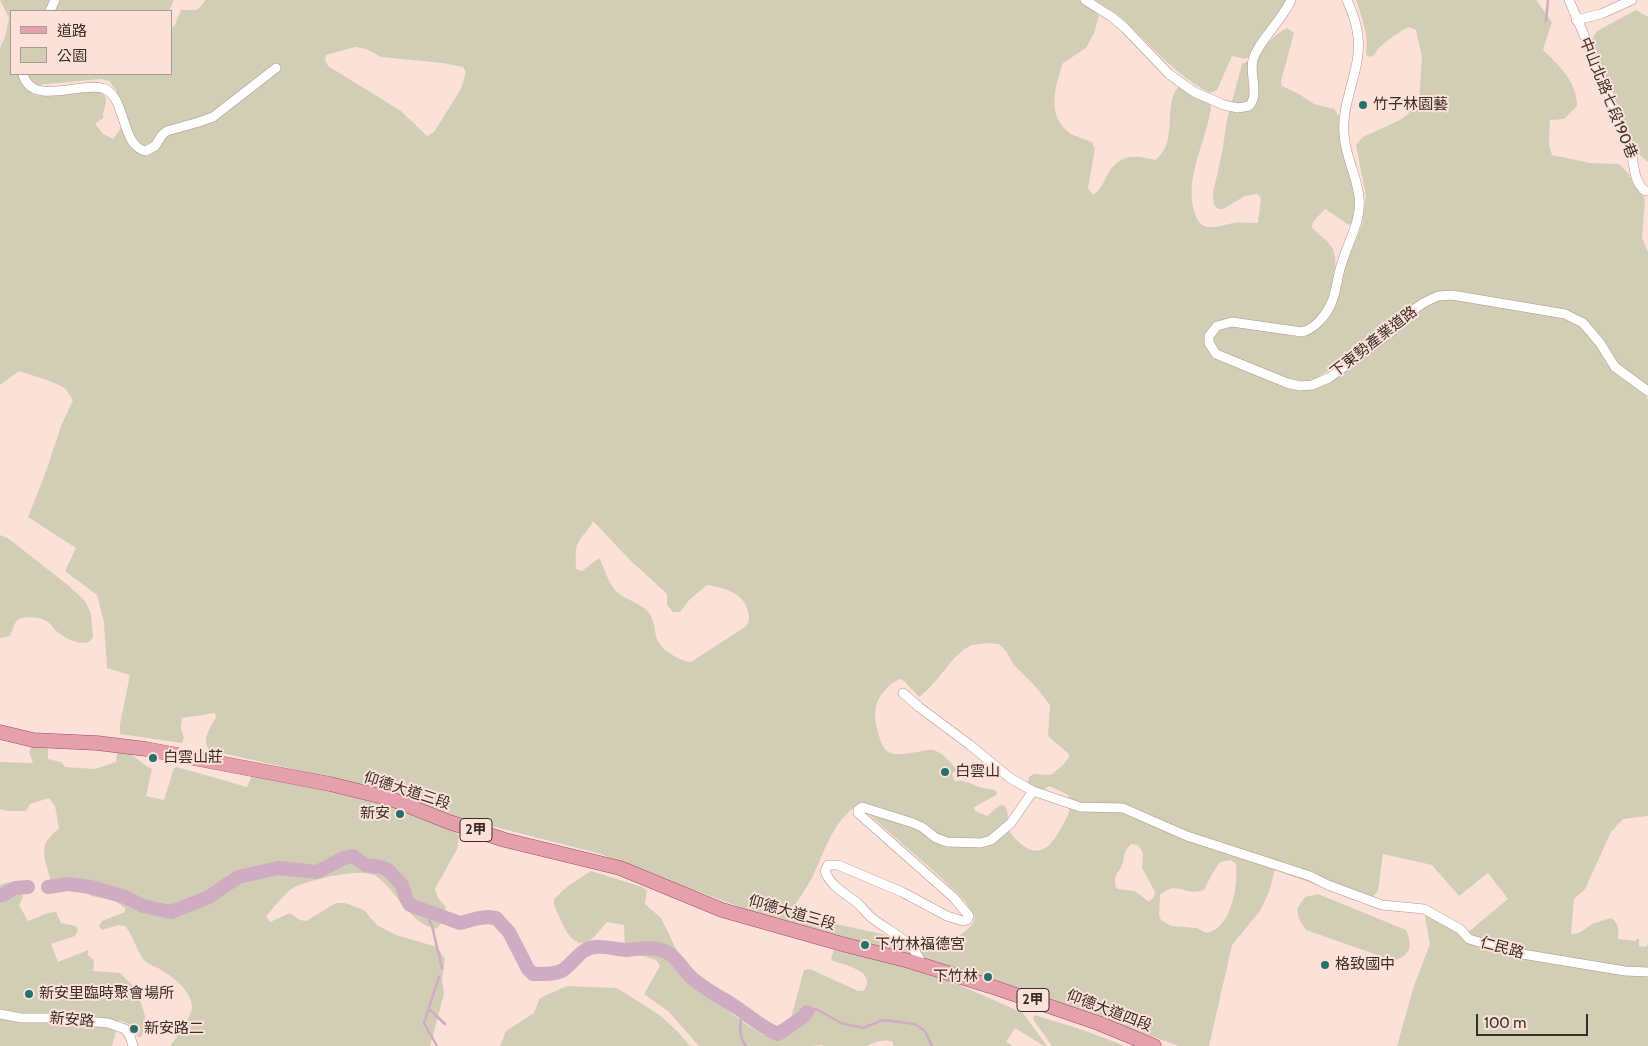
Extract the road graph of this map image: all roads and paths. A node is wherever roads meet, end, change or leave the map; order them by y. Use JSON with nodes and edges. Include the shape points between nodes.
{"nodes":[{"id":1,"x":1085,"y":0,"type":"edge"},
{"id":2,"x":1291,"y":0,"type":"edge"},
{"id":3,"x":1347,"y":0,"type":"edge"},
{"id":4,"x":1569,"y":0,"type":"edge"},
{"id":5,"x":1632,"y":0,"type":"edge"},
{"id":6,"x":1576,"y":20,"type":"junction"},
{"id":7,"x":276,"y":68,"type":"dead end"},
{"id":8,"x":23,"y":75,"type":"edge"},
{"id":9,"x":1648,"y":191,"type":"edge"},
{"id":10,"x":1648,"y":391,"type":"edge"},
{"id":11,"x":903,"y":693,"type":"dead end"},
{"id":12,"x":0,"y":732,"type":"edge"},
{"id":13,"x":1033,"y":791,"type":"junction"},
{"id":14,"x":915,"y":963,"type":"junction"},
{"id":15,"x":1648,"y":972,"type":"edge"},
{"id":16,"x":0,"y":1014,"type":"edge"},
{"id":17,"x":133,"y":1046,"type":"edge"},
{"id":18,"x":1154,"y":1046,"type":"edge"}],
"edges":[{"from":1,"to":2,"type":"street","via":[[1112,17],[1169,74],[1194,92],[1244,108],[1254,99],[1252,61],[1256,51]]},
{"from":3,"to":10,"type":"street","name":"下東勢產業道路","via":[[1358,46],[1344,134],[1359,197],[1359,211],[1331,304],[1311,329],[1302,332],[1232,322],[1221,324],[1209,336],[1211,350],[1286,383],[1312,385],[1329,378],[1394,330],[1407,314],[1424,302],[1452,295],[1565,314],[1583,323],[1615,367]]},
{"from":4,"to":6,"type":"street","name":"中山北路七段190巷"},
{"from":5,"to":6,"type":"street","via":[[1601,14]]},
{"from":6,"to":9,"type":"street","name":"中山北路七段190巷","via":[[1629,145],[1641,188]]},
{"from":7,"to":8,"type":"street","via":[[219,113],[167,131],[155,146],[146,151],[137,148],[131,139],[108,90],[46,92],[26,83]]},
{"from":11,"to":13,"type":"street","name":"仁民路","via":[[1010,778]]},
{"from":12,"to":14,"type":"main road","name":"仰德大道三段","number":"2甲","via":[[33,740],[146,749],[330,784],[391,800],[505,840],[620,868],[722,910]]},
{"from":13,"to":14,"type":"street","via":[[1011,823],[991,840],[981,843],[947,842],[914,823],[862,807],[858,810],[954,898],[969,916],[966,920],[956,919],[838,865],[828,865],[825,871],[828,879],[869,916],[911,945],[919,957]]},
{"from":13,"to":15,"type":"street","name":"仁民路","via":[[1080,806],[1123,808],[1187,836],[1310,876],[1382,905],[1424,909],[1460,929],[1470,939],[1516,953]]},
{"from":14,"to":18,"type":"main road","name":"仰德大道四段","number":"2甲","via":[[1098,1023]]},
{"from":16,"to":17,"type":"street","name":"新安路","via":[[108,1023],[125,1029]]}]}
